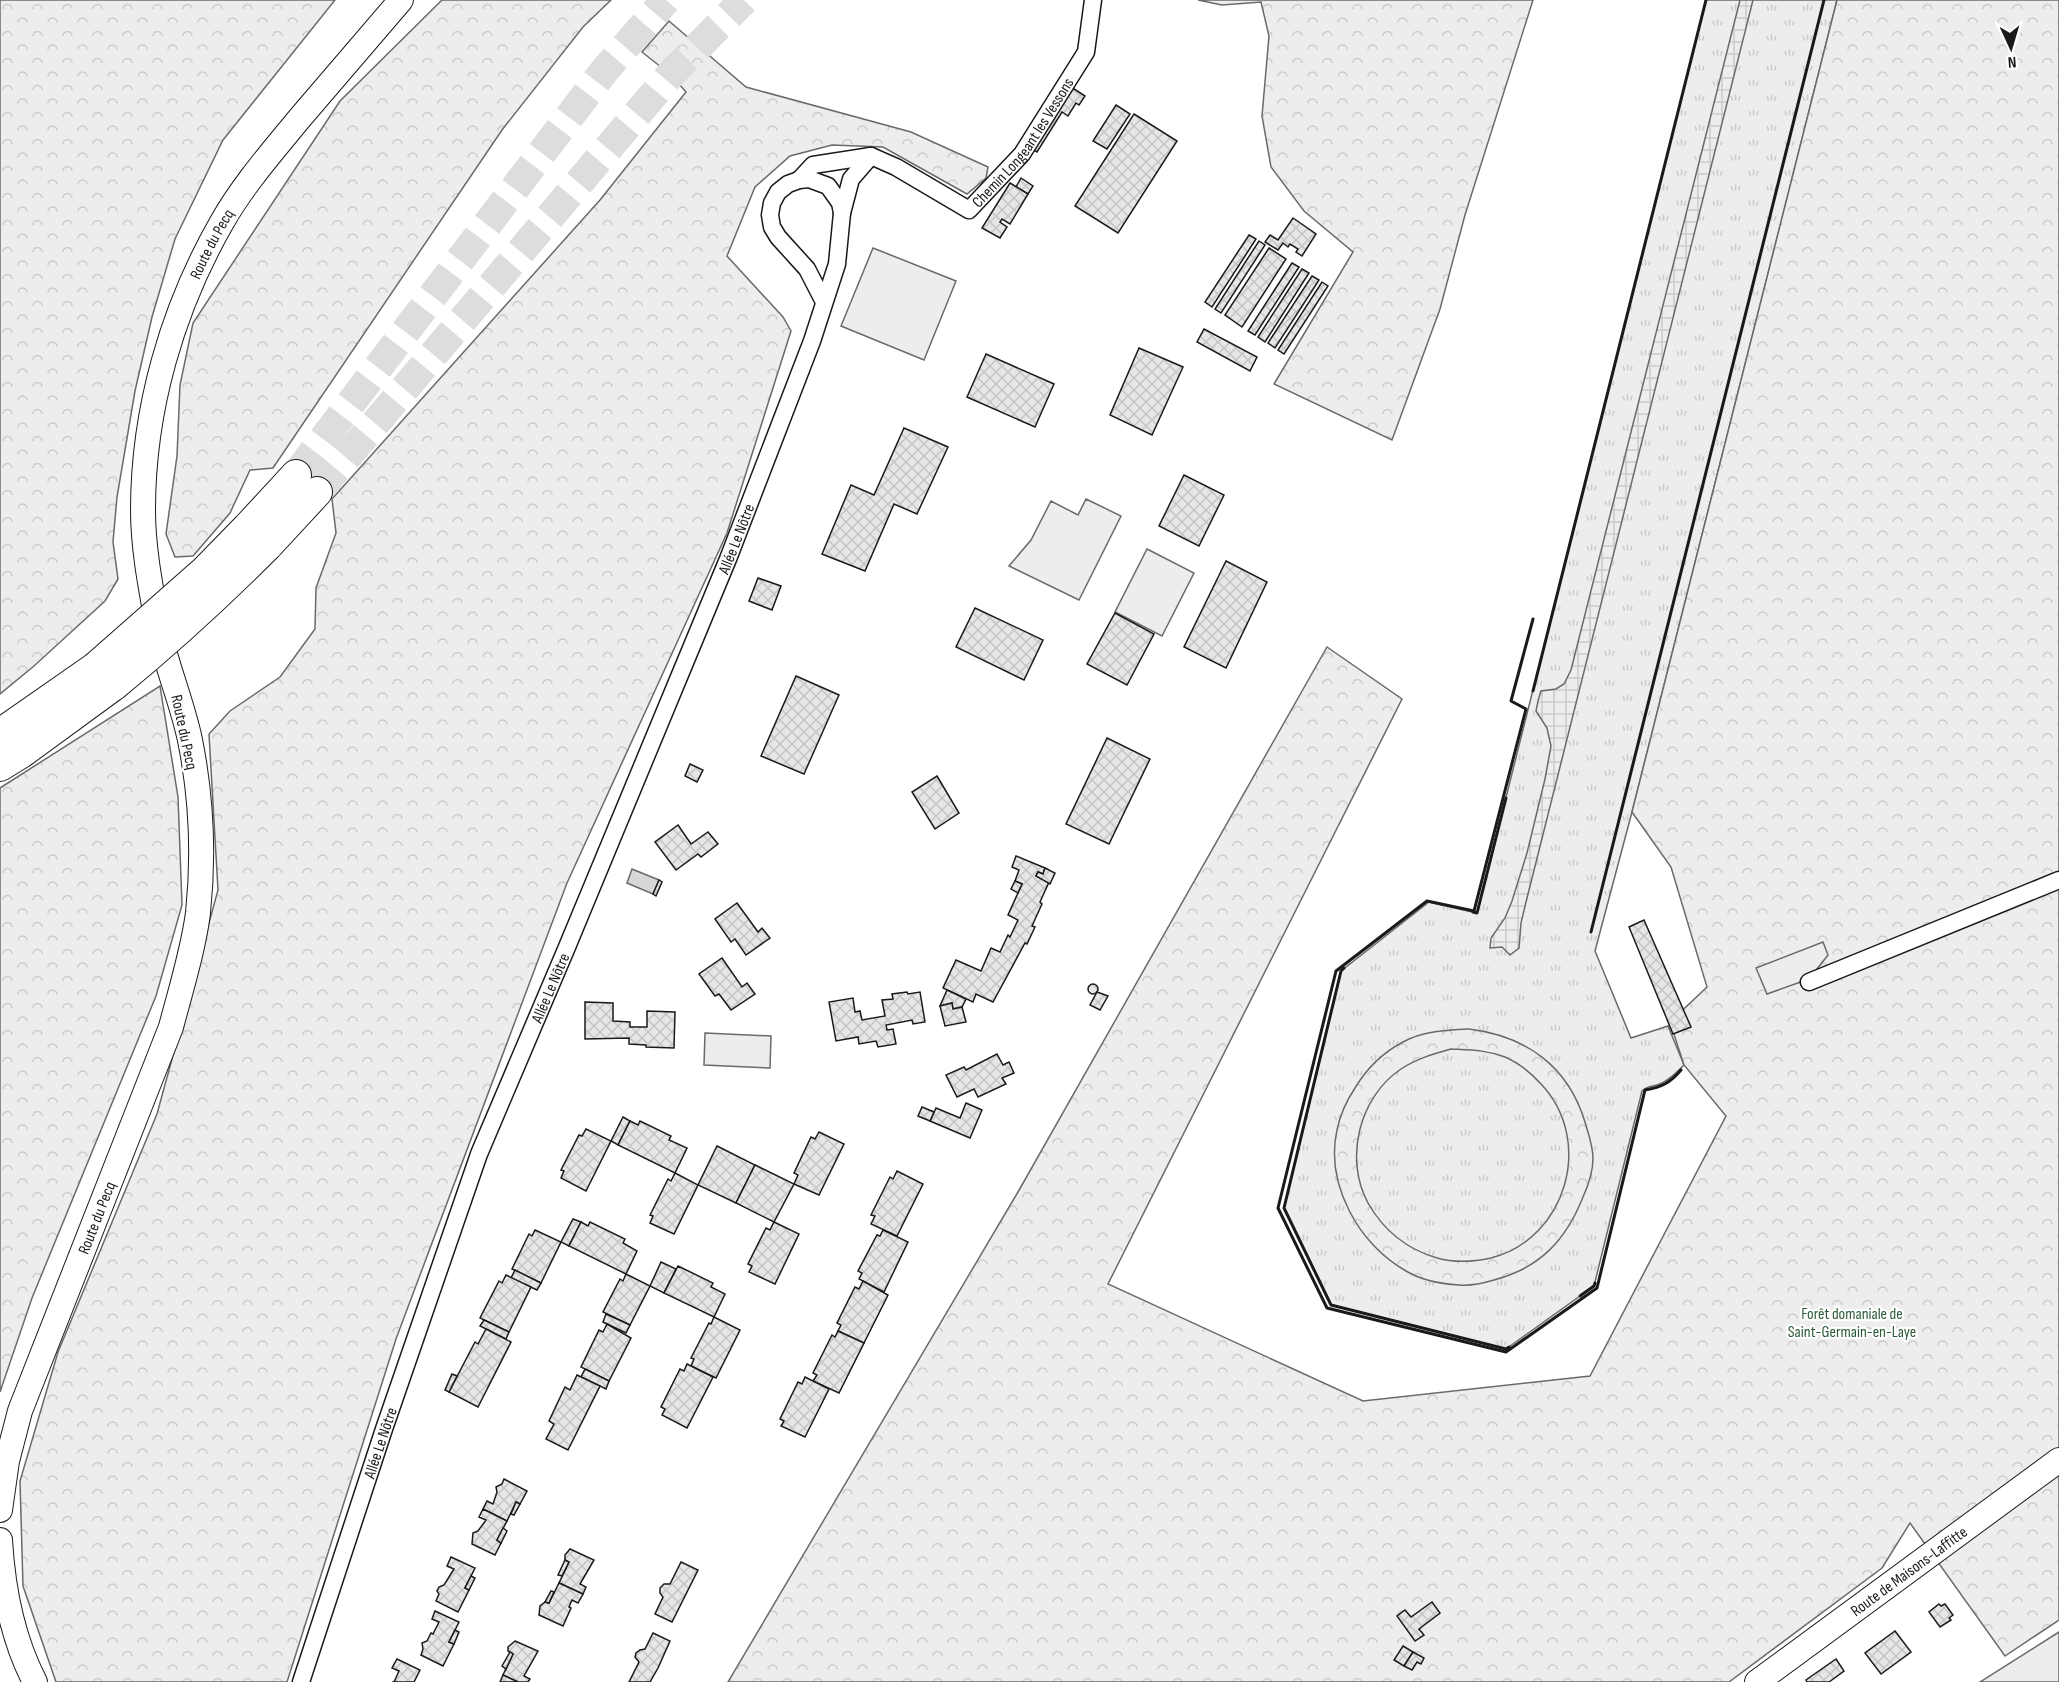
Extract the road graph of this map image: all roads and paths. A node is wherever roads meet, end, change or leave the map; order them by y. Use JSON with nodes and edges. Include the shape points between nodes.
{"nodes":[{"id":1,"x":401,"y":0,"type":"edge"},
{"id":2,"x":1093,"y":0,"type":"edge"},
{"id":3,"x":871,"y":156,"type":"junction"},
{"id":4,"x":799,"y":180,"type":"junction"},
{"id":5,"x":842,"y":213,"type":"junction"},
{"id":6,"x":824,"y":302,"type":"junction"},
{"id":7,"x":306,"y":483,"type":"tunnel mouth"},
{"id":8,"x":257,"y":537,"type":"junction"},
{"id":9,"x":0,"y":734,"type":"edge"},
{"id":10,"x":0,"y":766,"type":"edge"},
{"id":11,"x":2059,"y":880,"type":"edge"},
{"id":12,"x":1809,"y":982,"type":"dead end"},
{"id":13,"x":2059,"y":1460,"type":"edge"},
{"id":14,"x":0,"y":1510,"type":"edge"},
{"id":15,"x":0,"y":1540,"type":"edge"},
{"id":16,"x":35,"y":1682,"type":"edge"},
{"id":17,"x":301,"y":1682,"type":"edge"},
{"id":18,"x":1757,"y":1682,"type":"edge"}],
"edges":[{"from":1,"to":14,"type":"main road","name":"Route du Pecq","via":[[261,165],[222,221],[171,336],[155,395],[145,459],[143,513],[159,632],[190,740],[199,798],[198,913],[171,1027],[20,1411]]},
{"from":2,"to":3,"type":"street","name":"Chemin Longeant les Vessons","via":[[1086,52],[1022,154],[969,210]]},
{"from":3,"to":4,"type":"street","via":[[813,165]]},
{"from":3,"to":5,"type":"street","via":[[851,179]]},
{"from":4,"to":5,"type":"street","via":[[809,179],[828,186]]},
{"from":4,"to":6,"type":"street","via":[[778,192],[772,203],[772,227],[807,269]]},
{"from":5,"to":6,"type":"street","name":"Allée Le Nôtre","via":[[837,264]]},
{"from":6,"to":17,"type":"street","name":"Allée Le Nôtre","via":[[728,559],[479,1154]]},
{"from":7,"to":8,"type":"highway"},
{"from":8,"to":9,"type":"highway","bridge":true,"via":[[205,571],[96,667]]},
{"from":8,"to":10,"type":"highway","bridge":true,"via":[[212,601],[165,644]]},
{"from":11,"to":12,"type":"street"},
{"from":13,"to":18,"type":"main road","name":"Route de Maisons-Laffitte"},
{"from":15,"to":16,"type":"main road","via":[[10,1615]]}]}
